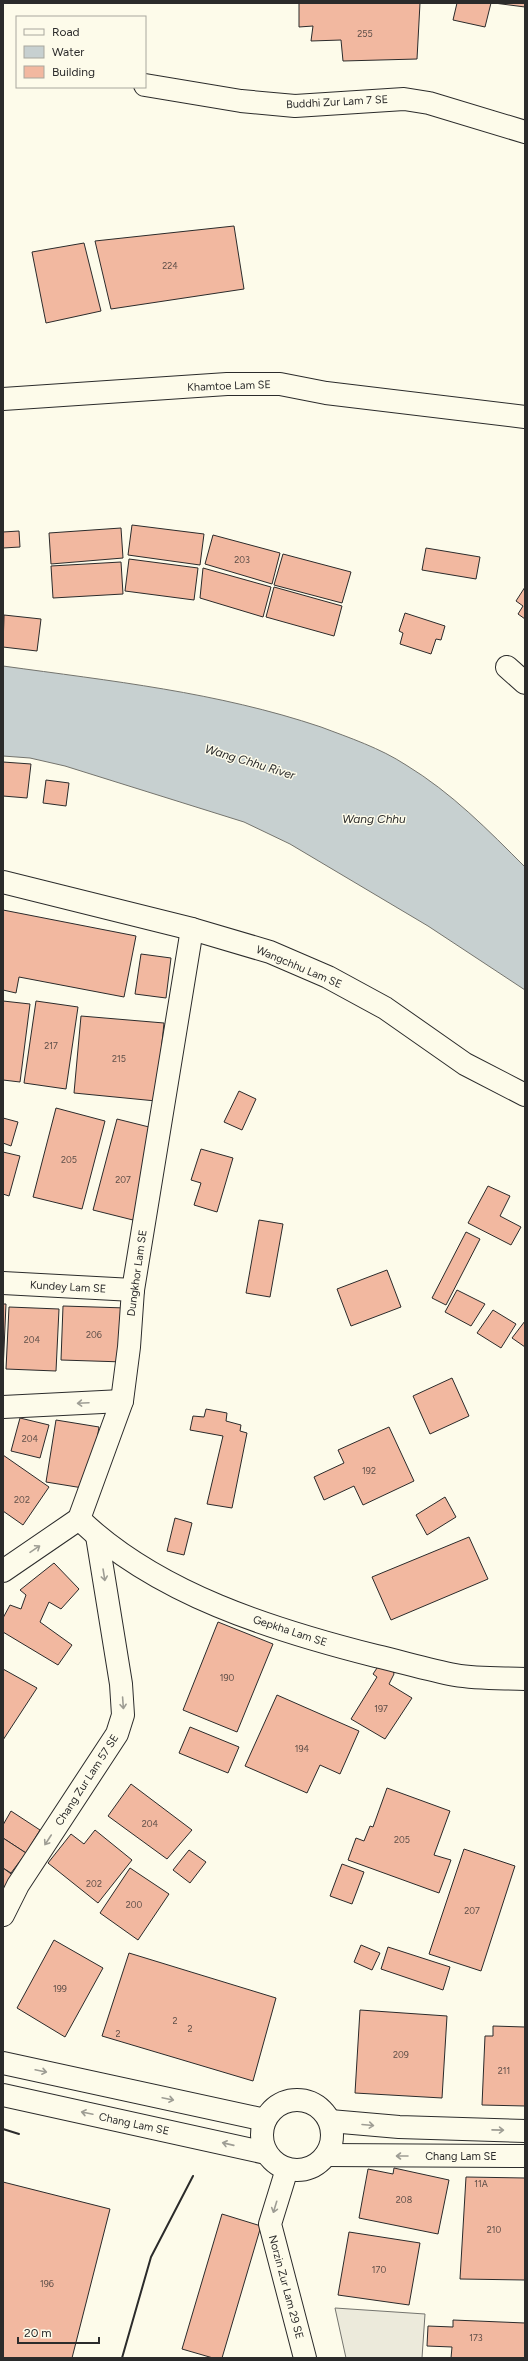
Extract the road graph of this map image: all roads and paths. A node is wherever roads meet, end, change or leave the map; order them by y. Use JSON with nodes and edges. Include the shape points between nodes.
{"nodes":[{"id":1,"x":146,"y":86,"type":"edge"},
{"id":2,"x":525,"y":132,"type":"edge"},
{"id":3,"x":3,"y":399,"type":"edge"},
{"id":4,"x":525,"y":417,"type":"edge"},
{"id":5,"x":507,"y":667,"type":"dead end"},
{"id":6,"x":525,"y":683,"type":"edge"},
{"id":7,"x":3,"y":882,"type":"edge"},
{"id":8,"x":192,"y":930,"type":"junction"},
{"id":9,"x":525,"y":1095,"type":"edge"},
{"id":10,"x":3,"y":1283,"type":"edge"},
{"id":11,"x":133,"y":1290,"type":"junction"},
{"id":12,"x":122,"y":1401,"type":"junction"},
{"id":13,"x":3,"y":1407,"type":"edge"},
{"id":14,"x":79,"y":1519,"type":"junction"},
{"id":15,"x":97,"y":1536,"type":"junction"},
{"id":16,"x":3,"y":1571,"type":"edge"},
{"id":17,"x":525,"y":1679,"type":"edge"},
{"id":18,"x":3,"y":1915,"type":"edge"},
{"id":19,"x":3,"y":2063,"type":"edge"},
{"id":20,"x":3,"y":2095,"type":"edge"},
{"id":21,"x":265,"y":2120,"type":"junction"},
{"id":22,"x":330,"y":2121,"type":"junction"},
{"id":23,"x":525,"y":2131,"type":"edge"},
{"id":24,"x":266,"y":2153,"type":"junction"},
{"id":25,"x":326,"y":2155,"type":"junction"},
{"id":26,"x":525,"y":2156,"type":"edge"},
{"id":27,"x":287,"y":2169,"type":"junction"},
{"id":28,"x":305,"y":2358,"type":"edge"}],
"edges":[{"from":1,"to":2,"type":"street","name":"Buddhi Zur Lam 7 SE","via":[[241,101],[295,106],[404,99],[429,103]]},
{"from":3,"to":4,"type":"street","name":"Khamtoe Lam SE","via":[[227,384],[280,384],[326,393]]},
{"from":5,"to":6,"type":"street"},
{"from":7,"to":8,"type":"street","name":"Wangchhu Lam SE"},
{"from":8,"to":9,"type":"street","name":"Wangchhu Lam SE","via":[[270,952],[328,977],[385,1008],[465,1064]]},
{"from":8,"to":11,"type":"street","name":"Dungkhor Lam SE"},
{"from":10,"to":11,"type":"street","name":"Kundey Lam SE"},
{"from":11,"to":12,"type":"street","name":"Dungkhor Lam SE"},
{"from":12,"to":13,"type":"street","one_way":true},
{"from":12,"to":14,"type":"street","name":"Dungkhor Lam SE"},
{"from":14,"to":15,"type":"street","name":"Gepkha Lam SE"},
{"from":16,"to":14,"type":"street","one_way":true},
{"from":15,"to":17,"type":"street","name":"Gepkha Lam SE","via":[[159,1577],[204,1599],[245,1617],[307,1638],[456,1675]]},
{"from":15,"to":18,"type":"street","name":"Chang Zur Lam 57 SE","one_way":true,"via":[[121,1684],[123,1715],[117,1734],[18,1885]]},
{"from":19,"to":21,"type":"street","one_way":true},
{"from":24,"to":20,"type":"street","name":"Chang Lam SE","one_way":true},
{"from":21,"to":22,"type":"street","via":[[272,2109],[283,2102],[296,2099],[320,2108]]},
{"from":21,"to":24,"type":"street","via":[[261,2130]]},
{"from":22,"to":23,"type":"street","one_way":true,"via":[[399,2127]]},
{"from":22,"to":25,"type":"street","via":[[332,2137]]},
{"from":24,"to":27,"type":"street","via":[[271,2160]]},
{"from":26,"to":25,"type":"street","name":"Chang Lam SE","one_way":true},
{"from":25,"to":27,"type":"street","via":[[313,2167],[304,2170]]},
{"from":27,"to":28,"type":"street","name":"Norzin Zur Lam 29 SE","one_way":true,"via":[[270,2224]]}]}
